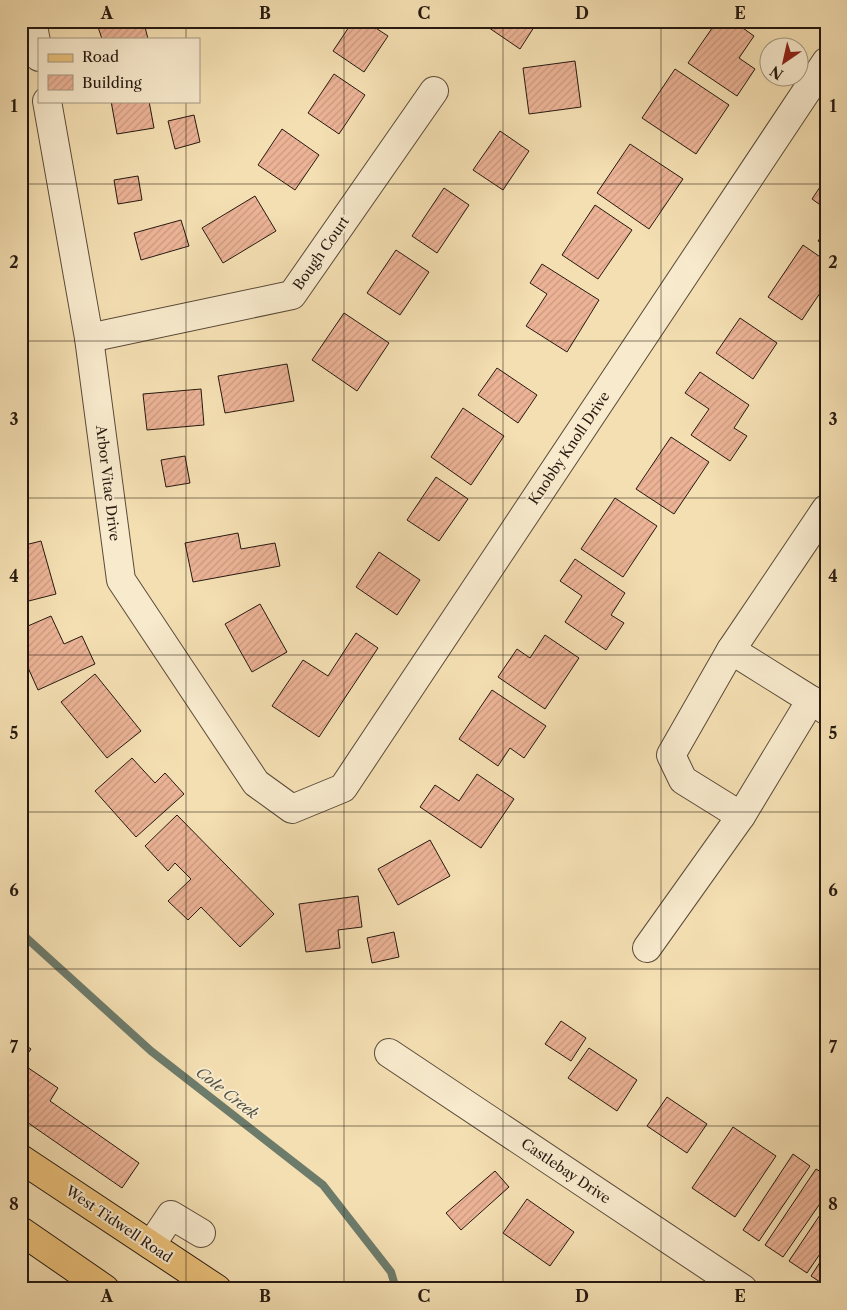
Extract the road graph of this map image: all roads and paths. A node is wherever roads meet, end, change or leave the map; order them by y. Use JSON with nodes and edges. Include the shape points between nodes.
{"nodes":[{"id":1,"x":32,"y":21,"type":"edge"},
{"id":2,"x":38,"y":51,"type":"edge"},
{"id":3,"x":826,"y":62,"type":"edge"},
{"id":4,"x":434,"y":91,"type":"dead end"},
{"id":5,"x":47,"y":102,"type":"edge"},
{"id":6,"x":90,"y":338,"type":"junction"},
{"id":7,"x":826,"y":509,"type":"edge"},
{"id":8,"x":731,"y":650,"type":"junction"},
{"id":9,"x":818,"y":705,"type":"edge"},
{"id":10,"x":292,"y":809,"type":"joint"},
{"id":11,"x":741,"y":816,"type":"junction"},
{"id":12,"x":647,"y":948,"type":"dead end"},
{"id":13,"x":389,"y":1053,"type":"dead end"},
{"id":14,"x":21,"y":1159,"type":"edge"},
{"id":15,"x":21,"y":1231,"type":"edge"},
{"id":16,"x":201,"y":1233,"type":"dead end"},
{"id":17,"x":151,"y":1245,"type":"junction"},
{"id":18,"x":105,"y":1289,"type":"edge"},
{"id":19,"x":217,"y":1289,"type":"edge"},
{"id":20,"x":742,"y":1289,"type":"edge"}],
"edges":[{"from":1,"to":2,"type":"street"},
{"from":3,"to":10,"type":"street","name":"Knobby Knoll Drive","via":[[344,788]]},
{"from":4,"to":6,"type":"street","name":"Bough Court","via":[[292,295]]},
{"from":5,"to":6,"type":"street","name":"Arbor Vitae Drive"},
{"from":6,"to":10,"type":"street","name":"Arbor Vitae Drive","via":[[121,580],[256,783]]},
{"from":7,"to":8,"type":"street"},
{"from":8,"to":9,"type":"street"},
{"from":8,"to":11,"type":"street","via":[[672,755],[683,780]]},
{"from":9,"to":11,"type":"street"},
{"from":11,"to":12,"type":"street"},
{"from":13,"to":20,"type":"street","name":"Castlebay Drive"},
{"from":14,"to":17,"type":"main road","name":"West Tidwell Road"},
{"from":15,"to":18,"type":"main road"},
{"from":16,"to":17,"type":"street","via":[[171,1215]]},
{"from":17,"to":19,"type":"main road","name":"West Tidwell Road"}]}
